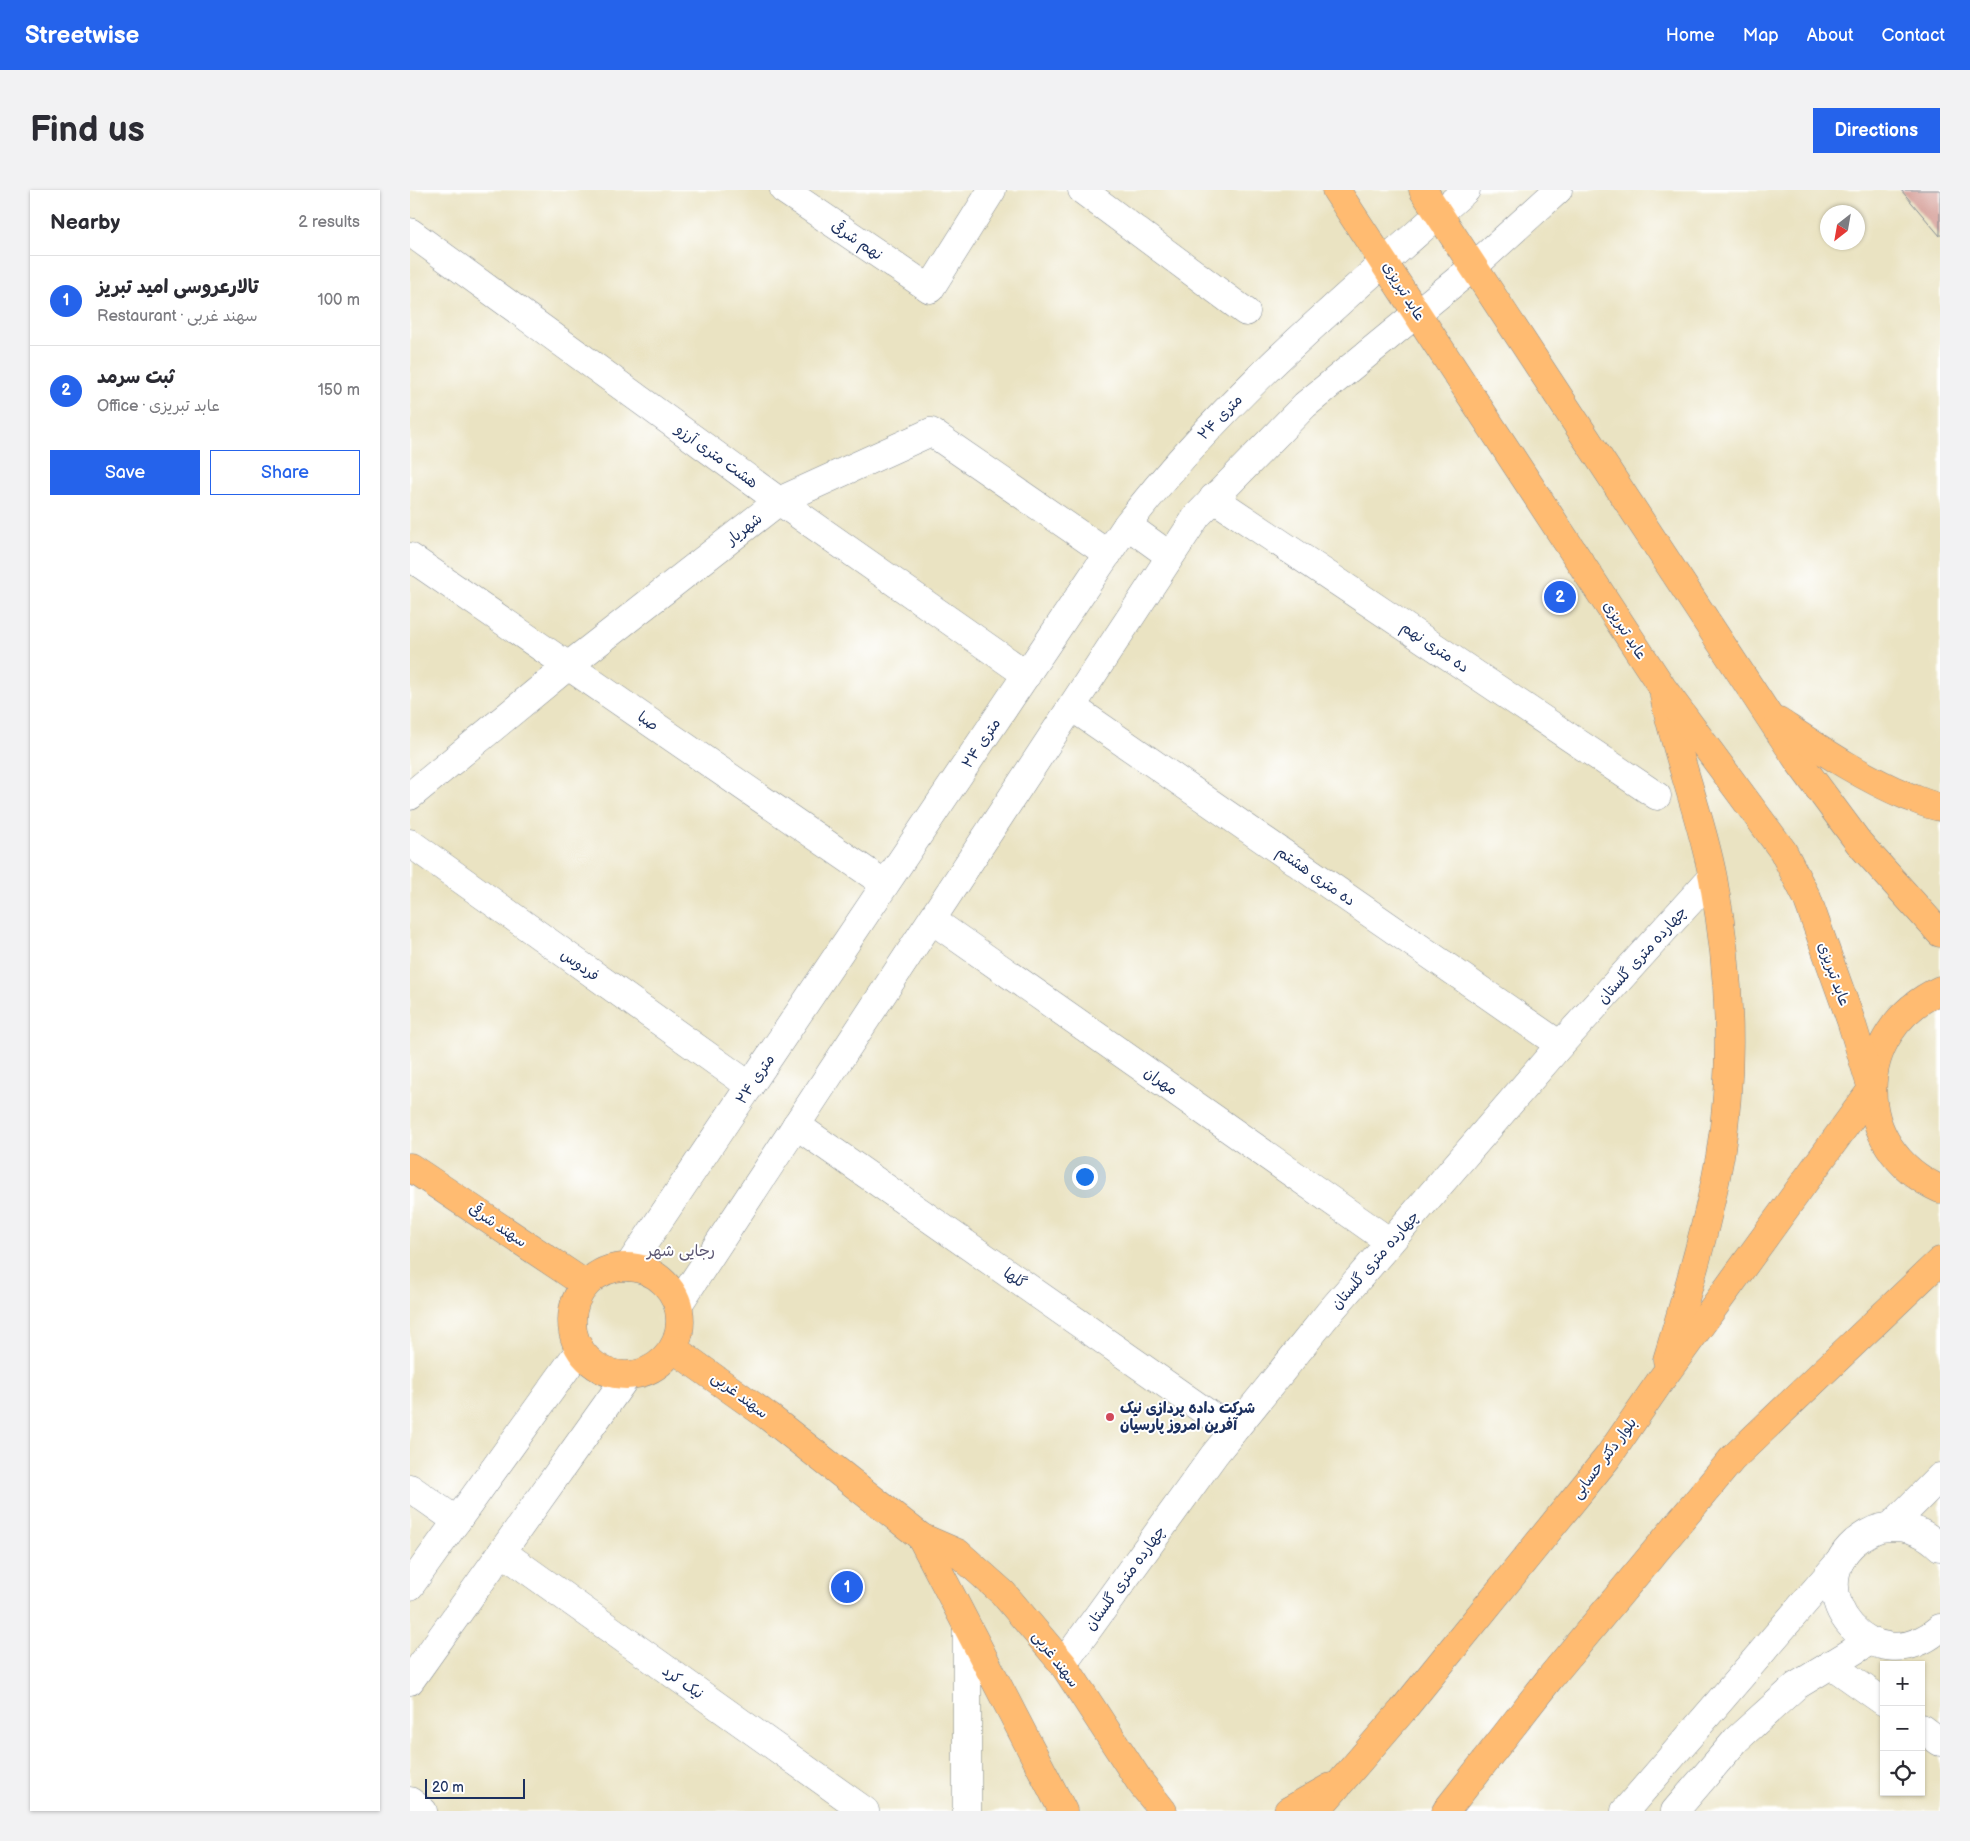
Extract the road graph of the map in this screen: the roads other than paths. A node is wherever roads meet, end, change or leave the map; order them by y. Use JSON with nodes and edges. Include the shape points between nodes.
{"nodes":[{"id":1,"x":784,"y":190,"type":"edge"},
{"id":2,"x":992,"y":190,"type":"edge"},
{"id":3,"x":1082,"y":190,"type":"edge"},
{"id":4,"x":1336,"y":190,"type":"edge"},
{"id":5,"x":1422,"y":190,"type":"edge"},
{"id":6,"x":1466,"y":190,"type":"edge"},
{"id":7,"x":1558,"y":190,"type":"edge"},
{"id":8,"x":1439,"y":214,"type":"junction"},
{"id":9,"x":410,"y":232,"type":"edge"},
{"id":10,"x":1385,"y":261,"type":"junction"},
{"id":11,"x":1472,"y":268,"type":"junction"},
{"id":12,"x":1246,"y":312,"type":"dead end"},
{"id":13,"x":1418,"y":314,"type":"junction"},
{"id":14,"x":1214,"y":498,"type":"junction"},
{"id":15,"x":779,"y":501,"type":"junction"},
{"id":16,"x":1127,"y":525,"type":"junction"},
{"id":17,"x":1108,"y":554,"type":"junction"},
{"id":18,"x":1170,"y":556,"type":"junction"},
{"id":19,"x":410,"y":557,"type":"edge"},
{"id":20,"x":568,"y":666,"type":"junction"},
{"id":21,"x":1027,"y":675,"type":"junction"},
{"id":22,"x":1662,"y":687,"type":"junction"},
{"id":23,"x":1072,"y":707,"type":"junction"},
{"id":24,"x":1768,"y":714,"type":"junction"},
{"id":25,"x":410,"y":796,"type":"edge"},
{"id":26,"x":1657,"y":796,"type":"dead end"},
{"id":27,"x":1940,"y":807,"type":"edge"},
{"id":28,"x":410,"y":843,"type":"edge"},
{"id":29,"x":1712,"y":877,"type":"junction"},
{"id":30,"x":886,"y":884,"type":"junction"},
{"id":31,"x":932,"y":920,"type":"junction"},
{"id":32,"x":1940,"y":933,"type":"edge"},
{"id":33,"x":1940,"y":990,"type":"edge"},
{"id":34,"x":1560,"y":1045,"type":"junction"},
{"id":35,"x":750,"y":1086,"type":"junction"},
{"id":36,"x":1872,"y":1089,"type":"junction"},
{"id":37,"x":796,"y":1125,"type":"junction"},
{"id":38,"x":410,"y":1167,"type":"edge"},
{"id":39,"x":1940,"y":1189,"type":"edge"},
{"id":40,"x":1390,"y":1242,"type":"junction"},
{"id":41,"x":1940,"y":1261,"type":"edge"},
{"id":42,"x":628,"y":1267,"type":"junction"},
{"id":43,"x":585,"y":1284,"type":"junction"},
{"id":44,"x":678,"y":1305,"type":"junction"},
{"id":45,"x":674,"y":1348,"type":"junction"},
{"id":46,"x":579,"y":1351,"type":"junction"},
{"id":47,"x":627,"y":1376,"type":"junction"},
{"id":48,"x":1661,"y":1380,"type":"junction"},
{"id":49,"x":1233,"y":1431,"type":"junction"},
{"id":50,"x":1940,"y":1477,"type":"edge"},
{"id":51,"x":410,"y":1488,"type":"edge"},
{"id":52,"x":457,"y":1521,"type":"junction"},
{"id":53,"x":1892,"y":1526,"type":"junction"},
{"id":54,"x":921,"y":1538,"type":"junction"},
{"id":55,"x":1940,"y":1547,"type":"edge"},
{"id":56,"x":502,"y":1552,"type":"junction"},
{"id":57,"x":1841,"y":1560,"type":"junction"},
{"id":58,"x":410,"y":1586,"type":"edge"},
{"id":59,"x":967,"y":1627,"type":"junction"},
{"id":60,"x":1940,"y":1628,"type":"edge"},
{"id":61,"x":1870,"y":1641,"type":"junction"},
{"id":62,"x":1063,"y":1664,"type":"junction"},
{"id":63,"x":1830,"y":1664,"type":"junction"},
{"id":64,"x":410,"y":1681,"type":"edge"},
{"id":65,"x":1880,"y":1699,"type":"edge"},
{"id":66,"x":1925,"y":1731,"type":"edge"},
{"id":67,"x":1940,"y":1742,"type":"edge"},
{"id":68,"x":1345,"y":1779,"type":"junction"},
{"id":69,"x":1140,"y":1782,"type":"junction"},
{"id":70,"x":410,"y":1801,"type":"edge"},
{"id":71,"x":423,"y":1811,"type":"edge"},
{"id":72,"x":865,"y":1811,"type":"edge"},
{"id":73,"x":967,"y":1811,"type":"edge"},
{"id":74,"x":1063,"y":1811,"type":"edge"},
{"id":75,"x":1164,"y":1811,"type":"edge"},
{"id":76,"x":1183,"y":1811,"type":"edge"},
{"id":77,"x":1288,"y":1811,"type":"edge"},
{"id":78,"x":1316,"y":1811,"type":"edge"},
{"id":79,"x":1446,"y":1811,"type":"edge"},
{"id":80,"x":1625,"y":1811,"type":"edge"},
{"id":81,"x":1675,"y":1811,"type":"edge"}],
"edges":[{"from":1,"to":2,"type":"street","name":"نهم شرقی","via":[[930,289]]},
{"from":3,"to":12,"type":"street"},
{"from":4,"to":10,"type":"main road","name":"عابد تبریزی"},
{"from":5,"to":8,"type":"main road"},
{"from":6,"to":8,"type":"street"},
{"from":7,"to":11,"type":"street"},
{"from":8,"to":10,"type":"street","name":"۲۴ متری"},
{"from":8,"to":11,"type":"main road"},
{"from":9,"to":15,"type":"street","name":"هشت متری آرزو"},
{"from":10,"to":13,"type":"main road","name":"عابد تبریزی"},
{"from":10,"to":16,"type":"street","name":"۲۴ متری","via":[[1217,419],[1161,480]]},
{"from":11,"to":13,"type":"street"},
{"from":11,"to":24,"type":"main road"},
{"from":13,"to":14,"type":"street","via":[[1305,406]]},
{"from":13,"to":22,"type":"main road","name":"عابد تبریزی"},
{"from":14,"to":18,"type":"street","via":[[1197,516]]},
{"from":14,"to":26,"type":"street","name":"ده متری نهم"},
{"from":15,"to":17,"type":"street","name":"شهریار","via":[[931,432]]},
{"from":15,"to":20,"type":"street","name":"شهریار"},
{"from":15,"to":21,"type":"street","name":"هشت متری آرزو"},
{"from":16,"to":17,"type":"street","name":"۲۴ متری"},
{"from":16,"to":18,"type":"street"},
{"from":17,"to":21,"type":"street","name":"۲۴ متری"},
{"from":18,"to":23,"type":"street"},
{"from":19,"to":20,"type":"street","name":"صبا"},
{"from":20,"to":25,"type":"street","name":"شهریار"},
{"from":20,"to":30,"type":"street","name":"صبا"},
{"from":21,"to":30,"type":"street","name":"۲۴ متری"},
{"from":22,"to":29,"type":"main road"},
{"from":22,"to":36,"type":"main road","name":"عابد تبریزی","via":[[1783,852],[1807,898]]},
{"from":23,"to":31,"type":"street"},
{"from":23,"to":34,"type":"street","name":"ده متری هشتم"},
{"from":24,"to":27,"type":"main road","via":[[1857,772],[1895,791]]},
{"from":24,"to":32,"type":"main road","via":[[1859,843]]},
{"from":28,"to":35,"type":"street","name":"فردوس"},
{"from":29,"to":34,"type":"street","name":"چهارده متری گلستان"},
{"from":29,"to":48,"type":"main road","via":[[1727,966],[1729,1076],[1720,1155],[1704,1233]]},
{"from":30,"to":35,"type":"street","name":"۲۴ متری"},
{"from":31,"to":37,"type":"street"},
{"from":31,"to":40,"type":"street","name":"مهران"},
{"from":33,"to":36,"type":"main road","via":[[1920,999],[1894,1023],[1878,1054]]},
{"from":34,"to":40,"type":"street","name":"چهارده متری گلستان"},
{"from":35,"to":42,"type":"street","name":"۲۴ متری"},
{"from":36,"to":39,"type":"main road","via":[[1878,1124],[1894,1155],[1920,1180]]},
{"from":36,"to":48,"type":"main road","name":"بلوار دکتر حسابی"},
{"from":37,"to":44,"type":"street"},
{"from":37,"to":49,"type":"street","name":"گلها"},
{"from":38,"to":43,"type":"main road","name":"سهند شرقی"},
{"from":40,"to":49,"type":"street","name":"چهارده متری گلستان"},
{"from":41,"to":79,"type":"main road","via":[[1732,1459],[1550,1678]]},
{"from":42,"to":43,"type":"main road","via":[[610,1269]]},
{"from":42,"to":44,"type":"main road","via":[[649,1272],[666,1284]]},
{"from":43,"to":46,"type":"main road","via":[[571,1314]]},
{"from":44,"to":45,"type":"main road","via":[[681,1325]]},
{"from":45,"to":47,"type":"main road","via":[[654,1369]]},
{"from":45,"to":54,"type":"main road","name":"سهند غربی","via":[[769,1416]]},
{"from":46,"to":47,"type":"main road","via":[[596,1367],[615,1376]]},
{"from":46,"to":52,"type":"street"},
{"from":47,"to":56,"type":"street"},
{"from":48,"to":68,"type":"main road","name":"بلوار دکتر حسابی","via":[[1608,1457]]},
{"from":49,"to":62,"type":"street","name":"چهارده متری گلستان"},
{"from":50,"to":53,"type":"street"},
{"from":51,"to":52,"type":"street"},
{"from":52,"to":58,"type":"street"},
{"from":53,"to":55,"type":"street","via":[[1912,1528]]},
{"from":53,"to":57,"type":"street","via":[[1862,1536]]},
{"from":54,"to":59,"type":"main road","name":"سهند غربی"},
{"from":54,"to":62,"type":"main road","name":"سهند غربی","via":[[958,1553],[1003,1593]]},
{"from":56,"to":64,"type":"street"},
{"from":56,"to":72,"type":"street","name":"نیک کرد"},
{"from":57,"to":61,"type":"street","via":[[1836,1578],[1836,1597],[1842,1615],[1854,1630]]},
{"from":57,"to":80,"type":"street"},
{"from":59,"to":73,"type":"street"},
{"from":59,"to":74,"type":"main road","name":"سهند غربی"},
{"from":60,"to":61,"type":"street","via":[[1916,1644],[1900,1647]]},
{"from":61,"to":63,"type":"street"},
{"from":62,"to":69,"type":"main road","name":"سهند غربی"},
{"from":63,"to":65,"type":"street"},
{"from":63,"to":81,"type":"street","via":[[1796,1686],[1736,1740]]},
{"from":66,"to":67,"type":"street"},
{"from":68,"to":77,"type":"main road"},
{"from":68,"to":78,"type":"main road","name":"بلوار دکتر حسابی"},
{"from":69,"to":75,"type":"main road","name":"سهند غربی"},
{"from":69,"to":76,"type":"main road"},
{"from":70,"to":71,"type":"street"}]}
